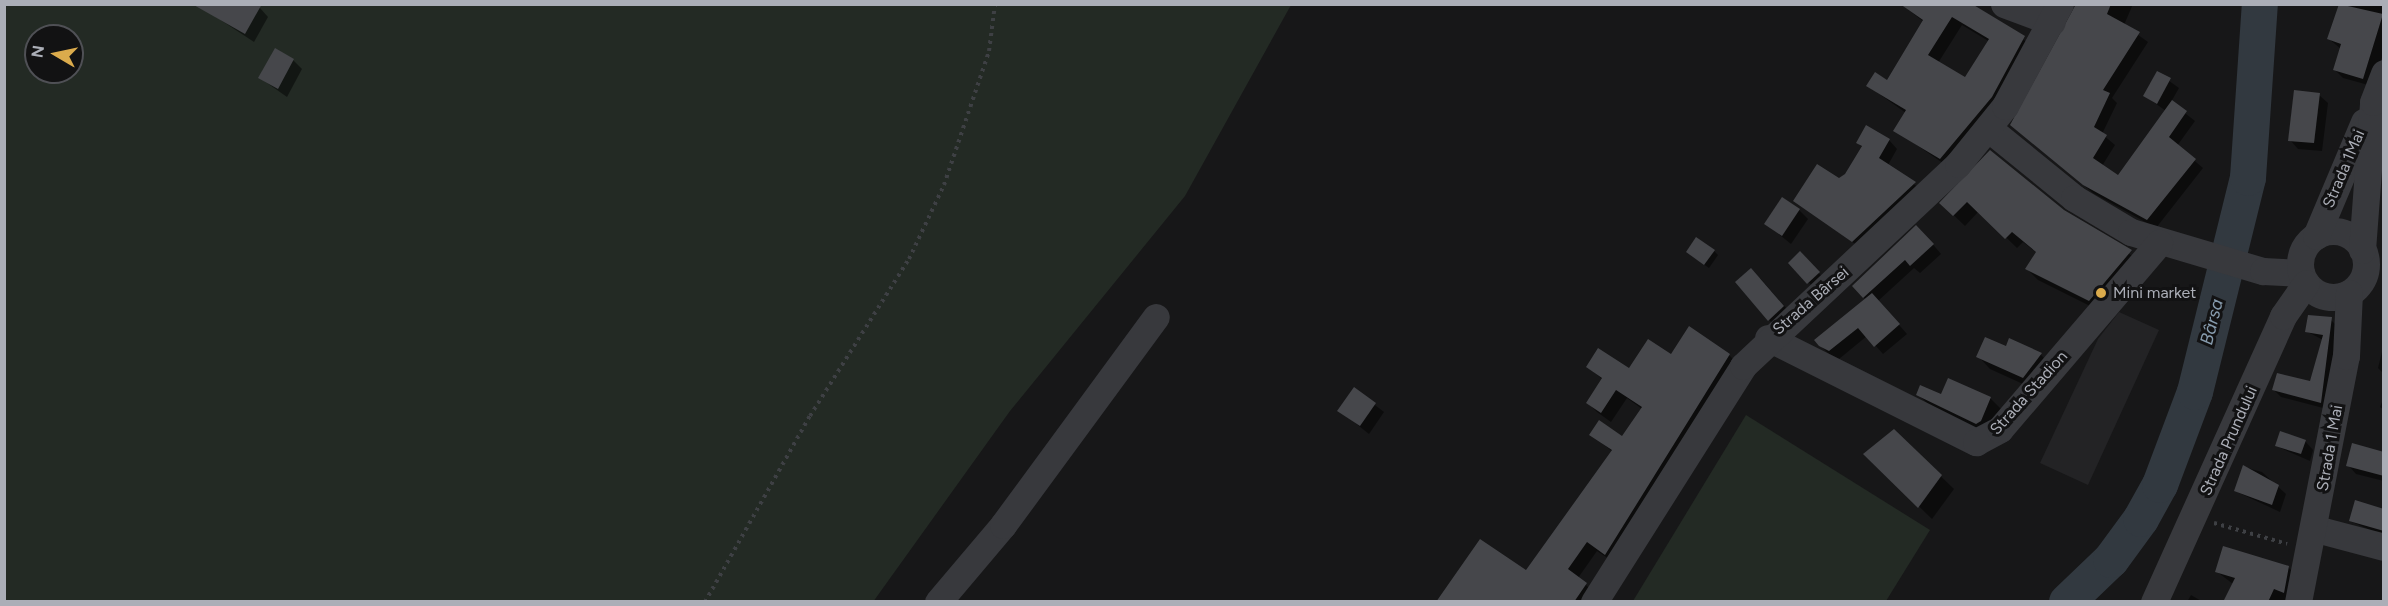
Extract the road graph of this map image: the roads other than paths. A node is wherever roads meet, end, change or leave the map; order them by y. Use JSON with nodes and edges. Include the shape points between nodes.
{"nodes":[{"id":1,"x":2004,"y":4,"type":"edge"},
{"id":2,"x":2056,"y":13,"type":"edge"},
{"id":3,"x":2379,"y":91,"type":"edge"},
{"id":4,"x":1988,"y":128,"type":"junction"},
{"id":5,"x":2316,"y":236,"type":"junction"},
{"id":6,"x":2159,"y":243,"type":"junction"},
{"id":7,"x":2362,"y":250,"type":"junction"},
{"id":8,"x":2303,"y":278,"type":"junction"},
{"id":9,"x":2349,"y":293,"type":"junction"},
{"id":10,"x":1156,"y":317,"type":"dead end"},
{"id":11,"x":1768,"y":338,"type":"junction"},
{"id":12,"x":2313,"y":540,"type":"junction"},
{"id":13,"x":2384,"y":547,"type":"edge"},
{"id":14,"x":938,"y":602,"type":"edge"},
{"id":15,"x":1594,"y":602,"type":"edge"},
{"id":16,"x":2154,"y":602,"type":"edge"},
{"id":17,"x":2298,"y":602,"type":"edge"}],
"edges":[{"from":1,"to":2,"type":"street","name":"Strada Bârsei"},
{"from":2,"to":4,"type":"street","name":"Strada Bârsei"},
{"from":3,"to":5,"type":"street","name":"Strada 1Mai"},
{"from":3,"to":7,"type":"street"},
{"from":4,"to":6,"type":"street","via":[[2074,198]]},
{"from":4,"to":11,"type":"street","name":"Strada Bârsei","via":[[1900,222]]},
{"from":5,"to":7,"type":"street","via":[[2337,231]]},
{"from":5,"to":8,"type":"street","via":[[2302,252]]},
{"from":6,"to":8,"type":"street"},
{"from":6,"to":11,"type":"street","name":"Strada Stadion","via":[[2000,429],[1976,442]]},
{"from":7,"to":9,"type":"street","via":[[2362,279]]},
{"from":8,"to":9,"type":"street","via":[[2320,295]]},
{"from":8,"to":16,"type":"street","name":"Strada Prundului","via":[[2196,518]]},
{"from":9,"to":12,"type":"street","name":"Strada 1 Mai","via":[[2346,356]]},
{"from":10,"to":14,"type":"street","via":[[1003,525]]},
{"from":11,"to":15,"type":"street","name":"Strada Bârsei","via":[[1714,406]]},
{"from":12,"to":13,"type":"street"},
{"from":12,"to":17,"type":"street","name":"Strada 1 Mai"}]}
